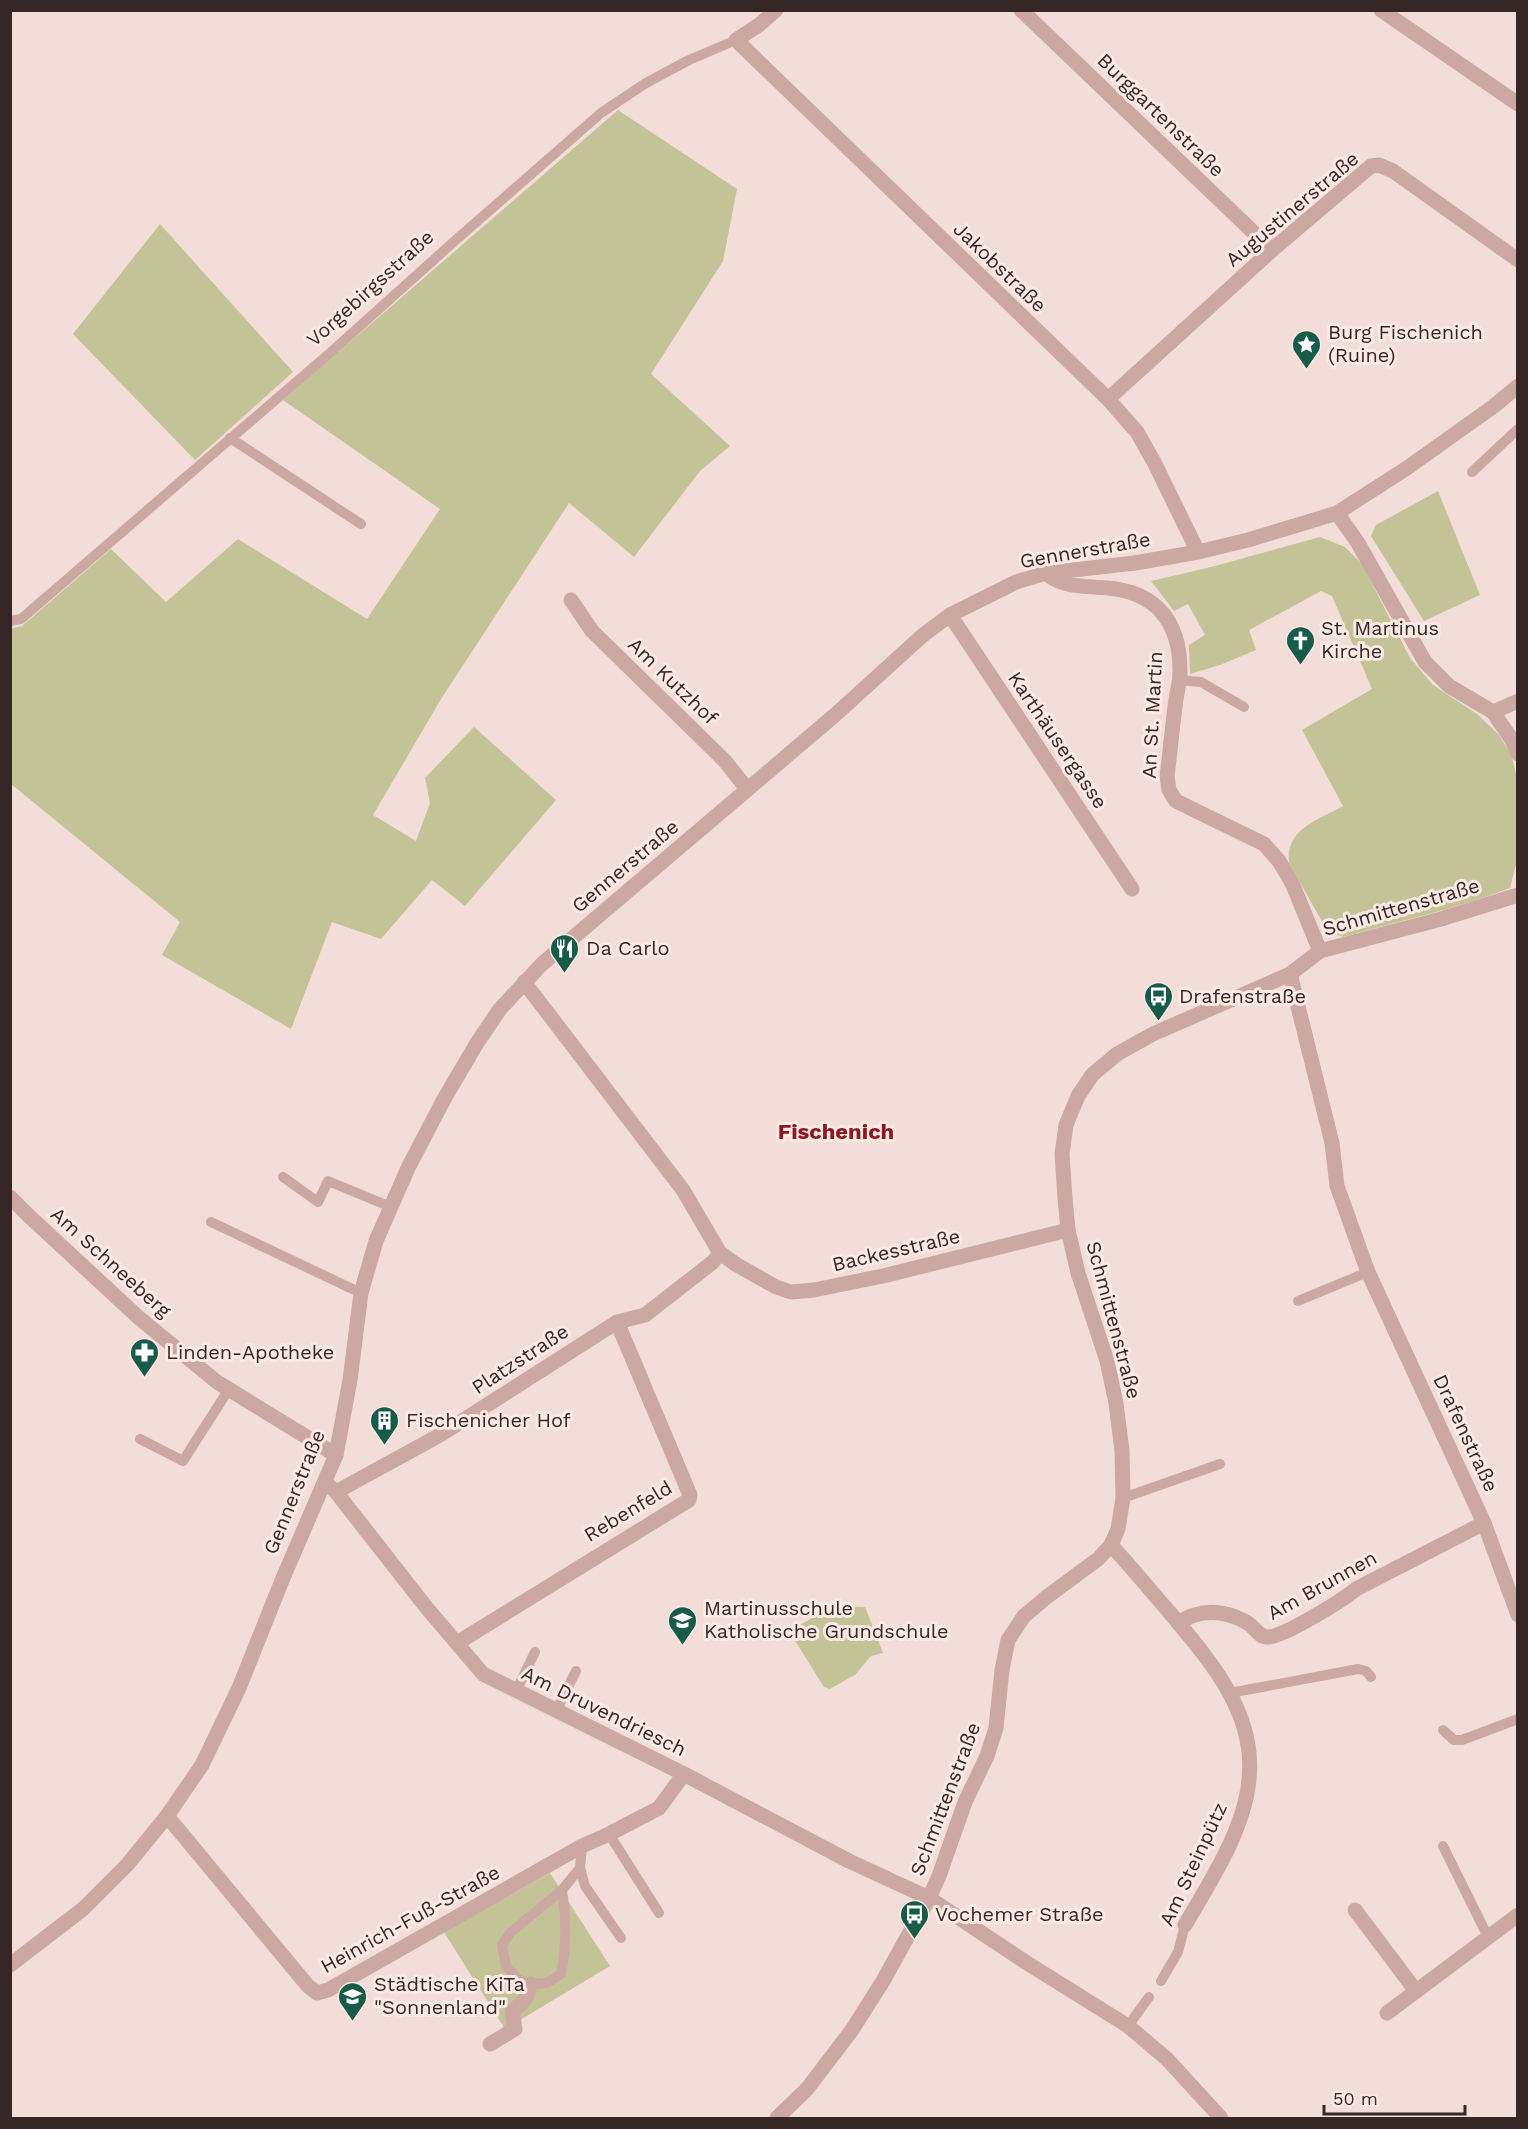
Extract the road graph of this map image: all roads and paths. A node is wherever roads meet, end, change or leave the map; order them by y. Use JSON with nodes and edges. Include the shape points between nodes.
{"nodes":[{"id":1,"x":776,"y":10,"type":"edge"},
{"id":2,"x":1021,"y":10,"type":"edge"},
{"id":3,"x":1381,"y":10,"type":"edge"},
{"id":4,"x":736,"y":40,"type":"junction"},
{"id":5,"x":1517,"y":102,"type":"edge"},
{"id":6,"x":1272,"y":250,"type":"junction"},
{"id":7,"x":1518,"y":260,"type":"edge"},
{"id":8,"x":1518,"y":386,"type":"edge"},
{"id":9,"x":1107,"y":399,"type":"junction"},
{"id":10,"x":1518,"y":429,"type":"edge"},
{"id":11,"x":230,"y":438,"type":"junction"},
{"id":12,"x":1472,"y":472,"type":"dead end"},
{"id":13,"x":1337,"y":513,"type":"junction"},
{"id":14,"x":361,"y":524,"type":"dead end"},
{"id":15,"x":1198,"y":552,"type":"junction"},
{"id":16,"x":1046,"y":573,"type":"junction"},
{"id":17,"x":571,"y":600,"type":"dead end"},
{"id":18,"x":950,"y":615,"type":"junction"},
{"id":19,"x":10,"y":621,"type":"edge"},
{"id":20,"x":1179,"y":680,"type":"junction"},
{"id":21,"x":1518,"y":701,"type":"edge"},
{"id":22,"x":1244,"y":707,"type":"dead end"},
{"id":23,"x":1493,"y":712,"type":"junction"},
{"id":24,"x":1518,"y":754,"type":"edge"},
{"id":25,"x":747,"y":789,"type":"junction"},
{"id":26,"x":1132,"y":889,"type":"dead end"},
{"id":27,"x":1518,"y":895,"type":"edge"},
{"id":28,"x":1320,"y":951,"type":"junction"},
{"id":29,"x":1290,"y":974,"type":"junction"},
{"id":30,"x":524,"y":982,"type":"junction"},
{"id":31,"x":283,"y":1177,"type":"dead end"},
{"id":32,"x":10,"y":1197,"type":"edge"},
{"id":33,"x":391,"y":1207,"type":"junction"},
{"id":34,"x":211,"y":1222,"type":"dead end"},
{"id":35,"x":1068,"y":1230,"type":"junction"},
{"id":36,"x":720,"y":1253,"type":"junction"},
{"id":37,"x":1368,"y":1272,"type":"junction"},
{"id":38,"x":361,"y":1293,"type":"junction"},
{"id":39,"x":1298,"y":1301,"type":"dead end"},
{"id":40,"x":617,"y":1322,"type":"junction"},
{"id":41,"x":230,"y":1389,"type":"junction"},
{"id":42,"x":140,"y":1439,"type":"dead end"},
{"id":43,"x":336,"y":1455,"type":"junction"},
{"id":44,"x":1220,"y":1464,"type":"dead end"},
{"id":45,"x":330,"y":1487,"type":"junction"},
{"id":46,"x":1123,"y":1498,"type":"junction"},
{"id":47,"x":1484,"y":1523,"type":"junction"},
{"id":48,"x":1112,"y":1545,"type":"junction"},
{"id":49,"x":1518,"y":1614,"type":"edge"},
{"id":50,"x":1178,"y":1623,"type":"junction"},
{"id":51,"x":457,"y":1642,"type":"junction"},
{"id":52,"x":535,"y":1652,"type":"dead end"},
{"id":53,"x":576,"y":1671,"type":"dead end"},
{"id":54,"x":1371,"y":1677,"type":"dead end"},
{"id":55,"x":516,"y":1691,"type":"junction"},
{"id":56,"x":1230,"y":1693,"type":"junction"},
{"id":57,"x":556,"y":1711,"type":"junction"},
{"id":58,"x":1518,"y":1719,"type":"edge"},
{"id":59,"x":1443,"y":1730,"type":"dead end"},
{"id":60,"x":684,"y":1774,"type":"junction"},
{"id":61,"x":166,"y":1816,"type":"junction"},
{"id":62,"x":609,"y":1834,"type":"junction"},
{"id":63,"x":582,"y":1846,"type":"junction"},
{"id":64,"x":1443,"y":1846,"type":"dead end"},
{"id":65,"x":580,"y":1868,"type":"junction"},
{"id":66,"x":562,"y":1890,"type":"junction"},
{"id":67,"x":929,"y":1898,"type":"junction"},
{"id":68,"x":1355,"y":1910,"type":"dead end"},
{"id":69,"x":659,"y":1913,"type":"dead end"},
{"id":70,"x":1518,"y":1915,"type":"edge"},
{"id":71,"x":1185,"y":1924,"type":"joint"},
{"id":72,"x":1488,"y":1937,"type":"junction"},
{"id":73,"x":621,"y":1938,"type":"dead end"},
{"id":74,"x":10,"y":1965,"type":"edge"},
{"id":75,"x":1161,"y":1981,"type":"dead end"},
{"id":76,"x":530,"y":1984,"type":"junction"},
{"id":77,"x":1416,"y":1991,"type":"junction"},
{"id":78,"x":1149,"y":1996,"type":"dead end"},
{"id":79,"x":1387,"y":2013,"type":"dead end"},
{"id":80,"x":1128,"y":2026,"type":"junction"},
{"id":81,"x":490,"y":2044,"type":"dead end"},
{"id":82,"x":777,"y":2118,"type":"edge"},
{"id":83,"x":1221,"y":2118,"type":"edge"}],
"edges":[{"from":1,"to":4,"type":"street","name":"Vorgebirgsstraße"},
{"from":2,"to":6,"type":"street","name":"Burggartenstraße"},
{"from":3,"to":5,"type":"street"},
{"from":4,"to":9,"type":"street","name":"Jakobstraße"},
{"from":4,"to":11,"type":"lane","name":"Vorgebirgsstraße","via":[[646,83],[602,113]]},
{"from":6,"to":7,"type":"street","name":"Augustinerstraße","via":[[1358,175],[1379,165]]},
{"from":6,"to":9,"type":"street","name":"Augustinerstraße"},
{"from":8,"to":13,"type":"street","name":"Gennerstraße","via":[[1407,468]]},
{"from":9,"to":15,"type":"street","name":"Jakobstraße","via":[[1137,432]]},
{"from":10,"to":12,"type":"lane"},
{"from":11,"to":14,"type":"lane"},
{"from":11,"to":19,"type":"lane","name":"Vorgebirgsstraße","via":[[21,619]]},
{"from":13,"to":15,"type":"street","name":"Gennerstraße"},
{"from":13,"to":23,"type":"street","via":[[1425,662],[1449,686]]},
{"from":15,"to":16,"type":"street","name":"Gennerstraße"},
{"from":16,"to":18,"type":"street","name":"Gennerstraße","via":[[1016,582]]},
{"from":16,"to":20,"type":"street","name":"An St. Martin","via":[[1053,581],[1113,588],[1146,597],[1163,611],[1177,640]]},
{"from":17,"to":25,"type":"street","name":"Am Kutzhof","via":[[592,631],[725,761]]},
{"from":18,"to":25,"type":"street","name":"Gennerstraße"},
{"from":18,"to":26,"type":"street","name":"Karthäusergasse"},
{"from":20,"to":22,"type":"lane","via":[[1201,682]]},
{"from":20,"to":28,"type":"street","name":"An St. Martin","via":[[1167,776],[1169,790],[1176,801],[1264,844],[1292,883]]},
{"from":21,"to":23,"type":"street"},
{"from":23,"to":24,"type":"street"},
{"from":25,"to":30,"type":"street","name":"Gennerstraße"},
{"from":27,"to":28,"type":"street","name":"Schmittenstraße"},
{"from":28,"to":29,"type":"street","name":"Schmittenstraße"},
{"from":29,"to":35,"type":"street","name":"Schmittenstraße","via":[[1153,1034],[1117,1054],[1092,1075],[1066,1125],[1062,1154]]},
{"from":29,"to":37,"type":"street","name":"Drafenstraße","via":[[1332,1143],[1337,1186]]},
{"from":30,"to":33,"type":"street","name":"Gennerstraße","via":[[477,1043],[408,1168]]},
{"from":30,"to":36,"type":"street","via":[[683,1190]]},
{"from":31,"to":33,"type":"lane","via":[[318,1202],[328,1181]]},
{"from":32,"to":41,"type":"street","name":"Am Schneeberg","via":[[138,1317]]},
{"from":33,"to":38,"type":"street","name":"Gennerstraße"},
{"from":34,"to":38,"type":"lane"},
{"from":35,"to":36,"type":"street","name":"Backesstraße","via":[[894,1273],[791,1292]]},
{"from":35,"to":46,"type":"street","name":"Schmittenstraße","via":[[1116,1403]]},
{"from":36,"to":40,"type":"street","name":"Platzstraße","via":[[645,1316]]},
{"from":37,"to":39,"type":"lane"},
{"from":37,"to":47,"type":"street","name":"Drafenstraße"},
{"from":38,"to":43,"type":"street","name":"Gennerstraße"},
{"from":40,"to":45,"type":"street","name":"Platzstraße","via":[[440,1436]]},
{"from":40,"to":51,"type":"street","name":"Rebenfeld","via":[[689,1500]]},
{"from":41,"to":42,"type":"lane","via":[[183,1461]]},
{"from":41,"to":43,"type":"street","name":"Am Schneeberg"},
{"from":43,"to":45,"type":"street","name":"Gennerstraße"},
{"from":44,"to":46,"type":"lane"},
{"from":45,"to":51,"type":"street","name":"Am Druvendriesch"},
{"from":45,"to":61,"type":"street","name":"Gennerstraße","via":[[283,1578],[239,1688],[202,1765]]},
{"from":46,"to":48,"type":"street","name":"Schmittenstraße"},
{"from":47,"to":49,"type":"street","name":"Drafenstraße"},
{"from":47,"to":50,"type":"street","name":"Am Brunnen","via":[[1269,1638],[1236,1617],[1215,1613],[1196,1614]]},
{"from":48,"to":50,"type":"street","name":"Am Steinpütz"},
{"from":48,"to":67,"type":"street","name":"Schmittenstraße","via":[[1024,1616],[1008,1640],[996,1728]]},
{"from":50,"to":56,"type":"street","name":"Am Steinpütz"},
{"from":51,"to":55,"type":"street","name":"Am Druvendriesch","via":[[483,1674]]},
{"from":52,"to":55,"type":"lane"},
{"from":53,"to":57,"type":"lane"},
{"from":54,"to":56,"type":"lane","via":[[1358,1669]]},
{"from":55,"to":57,"type":"street","name":"Am Druvendriesch"},
{"from":56,"to":71,"type":"street","name":"Am Steinpütz","via":[[1245,1727],[1250,1779],[1234,1832]]},
{"from":57,"to":60,"type":"street","name":"Am Druvendriesch"},
{"from":58,"to":59,"type":"lane","via":[[1462,1740],[1454,1740]]},
{"from":60,"to":62,"type":"street","name":"Heinrich-Fuß-Straße","via":[[659,1808]]},
{"from":60,"to":67,"type":"street","name":"Am Druvendriesch","via":[[849,1861]]},
{"from":61,"to":63,"type":"street","name":"Heinrich-Fuß-Straße","via":[[266,1938],[317,1993]]},
{"from":61,"to":74,"type":"street","name":"Gennerstraße","via":[[127,1865],[83,1909]]},
{"from":62,"to":63,"type":"street","name":"Heinrich-Fuß-Straße"},
{"from":62,"to":69,"type":"lane"},
{"from":63,"to":65,"type":"lane"},
{"from":64,"to":72,"type":"lane"},
{"from":65,"to":66,"type":"lane"},
{"from":65,"to":73,"type":"lane","via":[[585,1886]]},
{"from":66,"to":76,"type":"lane","via":[[566,1913],[561,1974],[547,1983]]},
{"from":66,"to":76,"type":"lane","via":[[510,1933],[502,1945],[506,1966],[518,1979]]},
{"from":67,"to":80,"type":"street"},
{"from":67,"to":82,"type":"street","name":"Schmittenstraße","via":[[852,2030],[807,2089]]},
{"from":68,"to":77,"type":"street"},
{"from":70,"to":72,"type":"street"},
{"from":71,"to":75,"type":"lane","name":"Am Steinpütz","via":[[1178,1952]]},
{"from":72,"to":77,"type":"street"},
{"from":76,"to":81,"type":"street","via":[[529,1994],[512,2011],[515,2029]]},
{"from":77,"to":79,"type":"street"},
{"from":78,"to":80,"type":"lane"},
{"from":80,"to":83,"type":"street","via":[[1167,2059]]}]}
